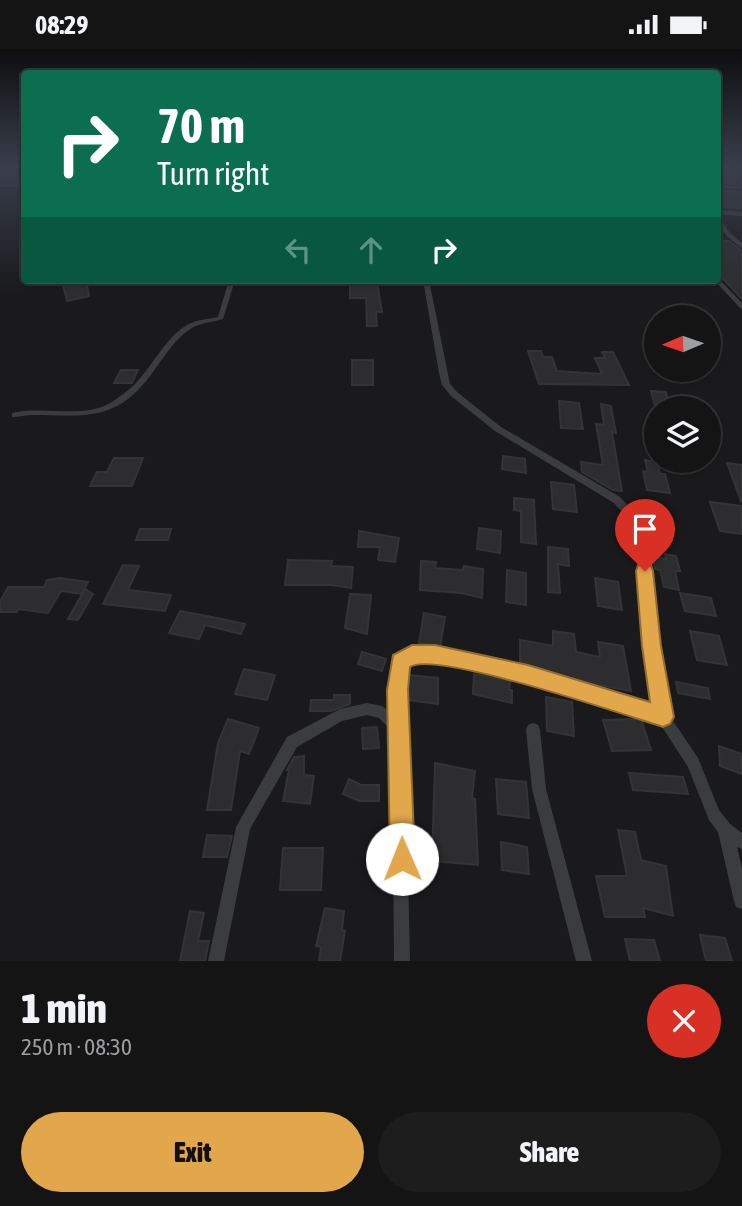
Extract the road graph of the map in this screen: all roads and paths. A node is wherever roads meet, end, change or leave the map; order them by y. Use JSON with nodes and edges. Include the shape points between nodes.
{"nodes":[{"id":1,"x":721,"y":212,"type":"edge"},
{"id":2,"x":742,"y":214,"type":"edge"},
{"id":3,"x":721,"y":224,"type":"edge"},
{"id":4,"x":742,"y":246,"type":"edge"},
{"id":5,"x":231,"y":284,"type":"edge"},
{"id":6,"x":427,"y":284,"type":"edge"},
{"id":7,"x":721,"y":284,"type":"edge"},
{"id":8,"x":742,"y":307,"type":"edge"},
{"id":9,"x":15,"y":415,"type":"dead end"},
{"id":10,"x":663,"y":717,"type":"junction"},
{"id":11,"x":400,"y":730,"type":"junction"},
{"id":12,"x":534,"y":730,"type":"dead end"},
{"id":13,"x":724,"y":829,"type":"junction"},
{"id":14,"x":742,"y":842,"type":"edge"},
{"id":15,"x":742,"y":901,"type":"edge"},
{"id":16,"x":216,"y":961,"type":"edge"},
{"id":17,"x":402,"y":961,"type":"edge"},
{"id":18,"x":584,"y":961,"type":"edge"}],
"edges":[{"from":1,"to":2,"type":"street"},
{"from":3,"to":4,"type":"street"},
{"from":5,"to":9,"type":"street","via":[[221,318],[193,324],[173,340],[126,398],[92,412]]},
{"from":6,"to":10,"type":"street","via":[[446,385],[498,429],[617,500],[639,531]]},
{"from":7,"to":8,"type":"street"},
{"from":10,"to":11,"type":"street","via":[[528,675],[412,654],[400,662]]},
{"from":10,"to":13,"type":"street"},
{"from":11,"to":16,"type":"street","via":[[382,712],[367,709],[340,715],[292,742],[243,827]]},
{"from":11,"to":17,"type":"street"},
{"from":12,"to":18,"type":"street","via":[[539,789]]},
{"from":13,"to":14,"type":"street"},
{"from":13,"to":15,"type":"street"}]}
